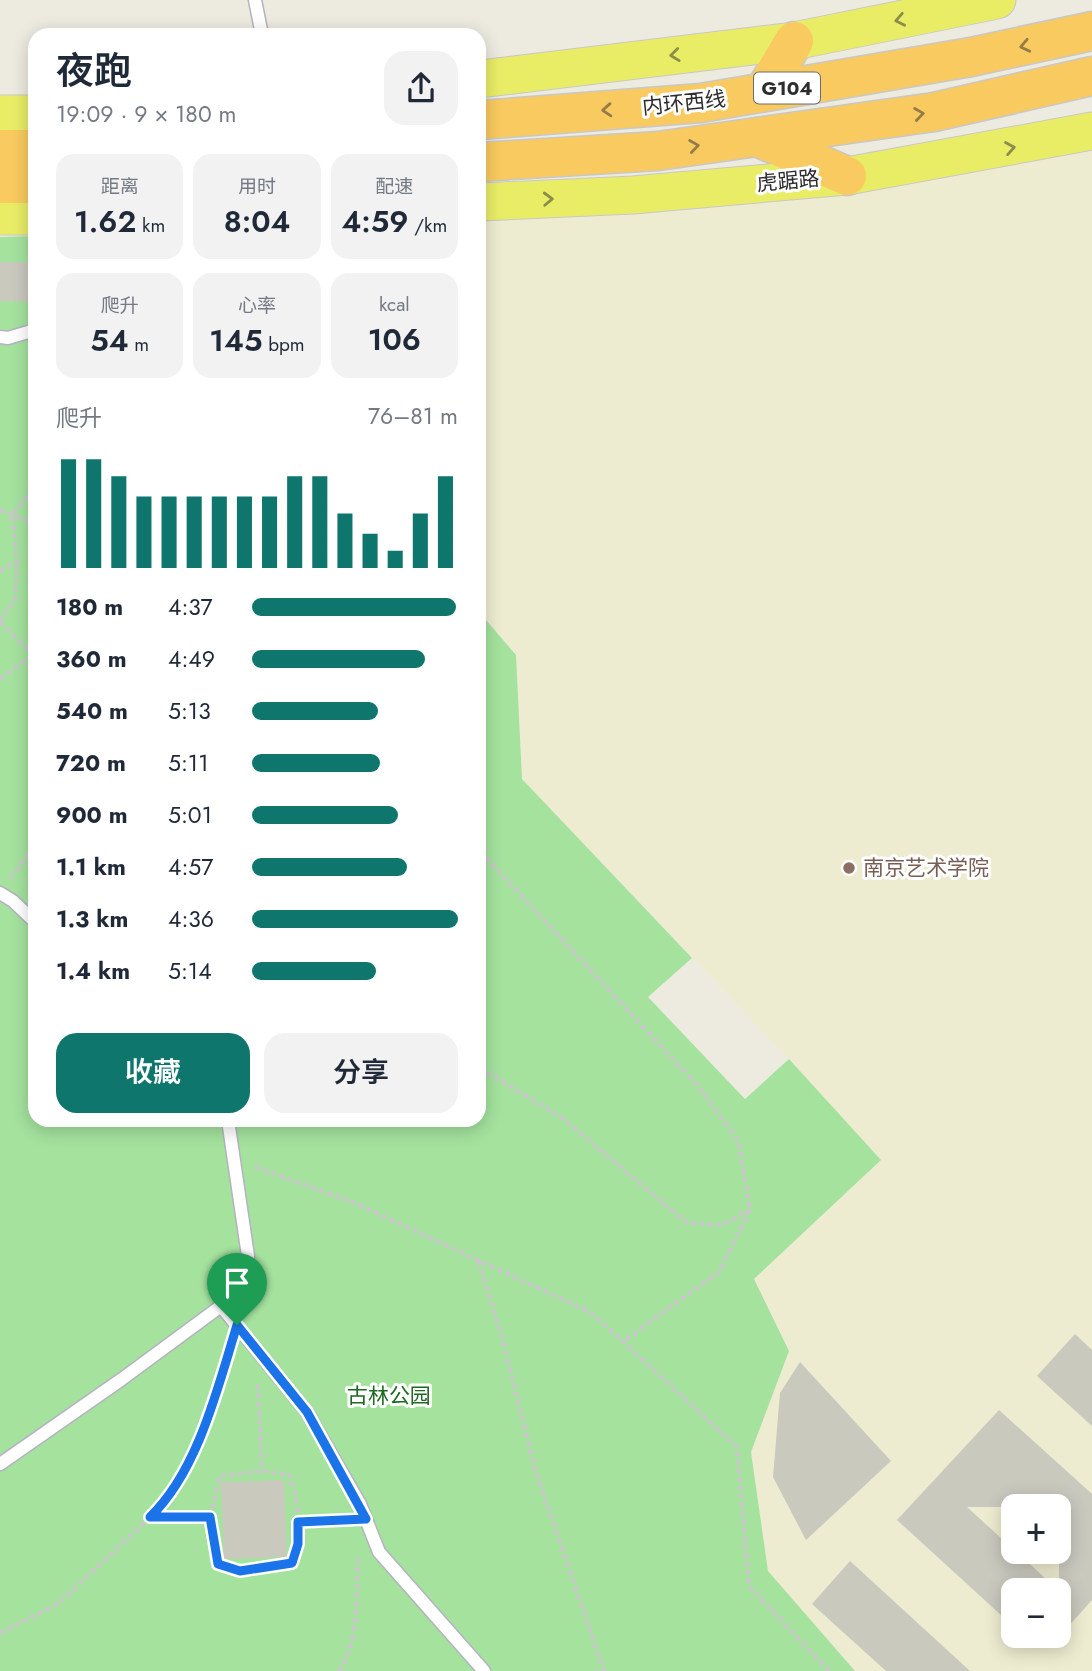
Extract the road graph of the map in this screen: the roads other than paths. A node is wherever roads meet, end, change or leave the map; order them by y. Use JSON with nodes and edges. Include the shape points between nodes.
{"nodes":[{"id":1,"x":255,"y":0,"type":"edge"},
{"id":2,"x":997,"y":0,"type":"edge"},
{"id":3,"x":261,"y":28,"type":"edge"},
{"id":4,"x":1092,"y":31,"type":"edge"},
{"id":5,"x":794,"y":41,"type":"junction"},
{"id":6,"x":1092,"y":76,"type":"edge"},
{"id":7,"x":486,"y":78,"type":"edge"},
{"id":8,"x":764,"y":92,"type":"junction"},
{"id":9,"x":0,"y":114,"type":"edge"},
{"id":10,"x":28,"y":114,"type":"edge"},
{"id":11,"x":486,"y":120,"type":"edge"},
{"id":12,"x":1092,"y":131,"type":"edge"},
{"id":13,"x":757,"y":137,"type":"junction"},
{"id":14,"x":0,"y":149,"type":"edge"},
{"id":15,"x":28,"y":149,"type":"edge"},
{"id":16,"x":486,"y":162,"type":"edge"},
{"id":17,"x":847,"y":176,"type":"junction"},
{"id":18,"x":0,"y":184,"type":"edge"},
{"id":19,"x":28,"y":184,"type":"edge"},
{"id":20,"x":486,"y":202,"type":"edge"},
{"id":21,"x":0,"y":216,"type":"edge"},
{"id":22,"x":28,"y":216,"type":"edge"},
{"id":23,"x":28,"y":332,"type":"edge"},
{"id":24,"x":0,"y":337,"type":"edge"},
{"id":25,"x":3,"y":888,"type":"edge"},
{"id":26,"x":28,"y":915,"type":"edge"},
{"id":27,"x":229,"y":1127,"type":"edge"},
{"id":28,"x":221,"y":1306,"type":"junction"},
{"id":29,"x":0,"y":1464,"type":"edge"},
{"id":30,"x":485,"y":1671,"type":"edge"}],
"edges":[{"from":1,"to":3,"type":"lane"},
{"from":2,"to":5,"type":"main road","one_way":true},
{"from":4,"to":8,"type":"highway","name":"内环西线","number":"G104","one_way":true},
{"from":5,"to":7,"type":"main road","one_way":true},
{"from":5,"to":8,"type":"highway"},
{"from":13,"to":6,"type":"highway","name":"内环西线","number":"G104","one_way":true,"via":[[934,112]]},
{"from":8,"to":11,"type":"highway","name":"内环西线","number":"G104","one_way":true,"via":[[701,103]]},
{"from":9,"to":10,"type":"main road"},
{"from":17,"to":12,"type":"main road","name":"虎踞路","one_way":true},
{"from":16,"to":13,"type":"highway","name":"内环西线","number":"G104","one_way":true,"via":[[658,151]]},
{"from":13,"to":17,"type":"highway"},
{"from":14,"to":15,"type":"highway"},
{"from":20,"to":17,"type":"main road","name":"虎踞路","one_way":true,"via":[[633,195]]},
{"from":18,"to":19,"type":"highway"},
{"from":21,"to":22,"type":"main road"},
{"from":23,"to":24,"type":"lane"},
{"from":25,"to":26,"type":"lane"},
{"from":27,"to":28,"type":"lane","via":[[248,1256],[241,1280]]},
{"from":28,"to":29,"type":"lane"},
{"from":28,"to":30,"type":"lane","via":[[307,1412],[379,1552]]}]}
